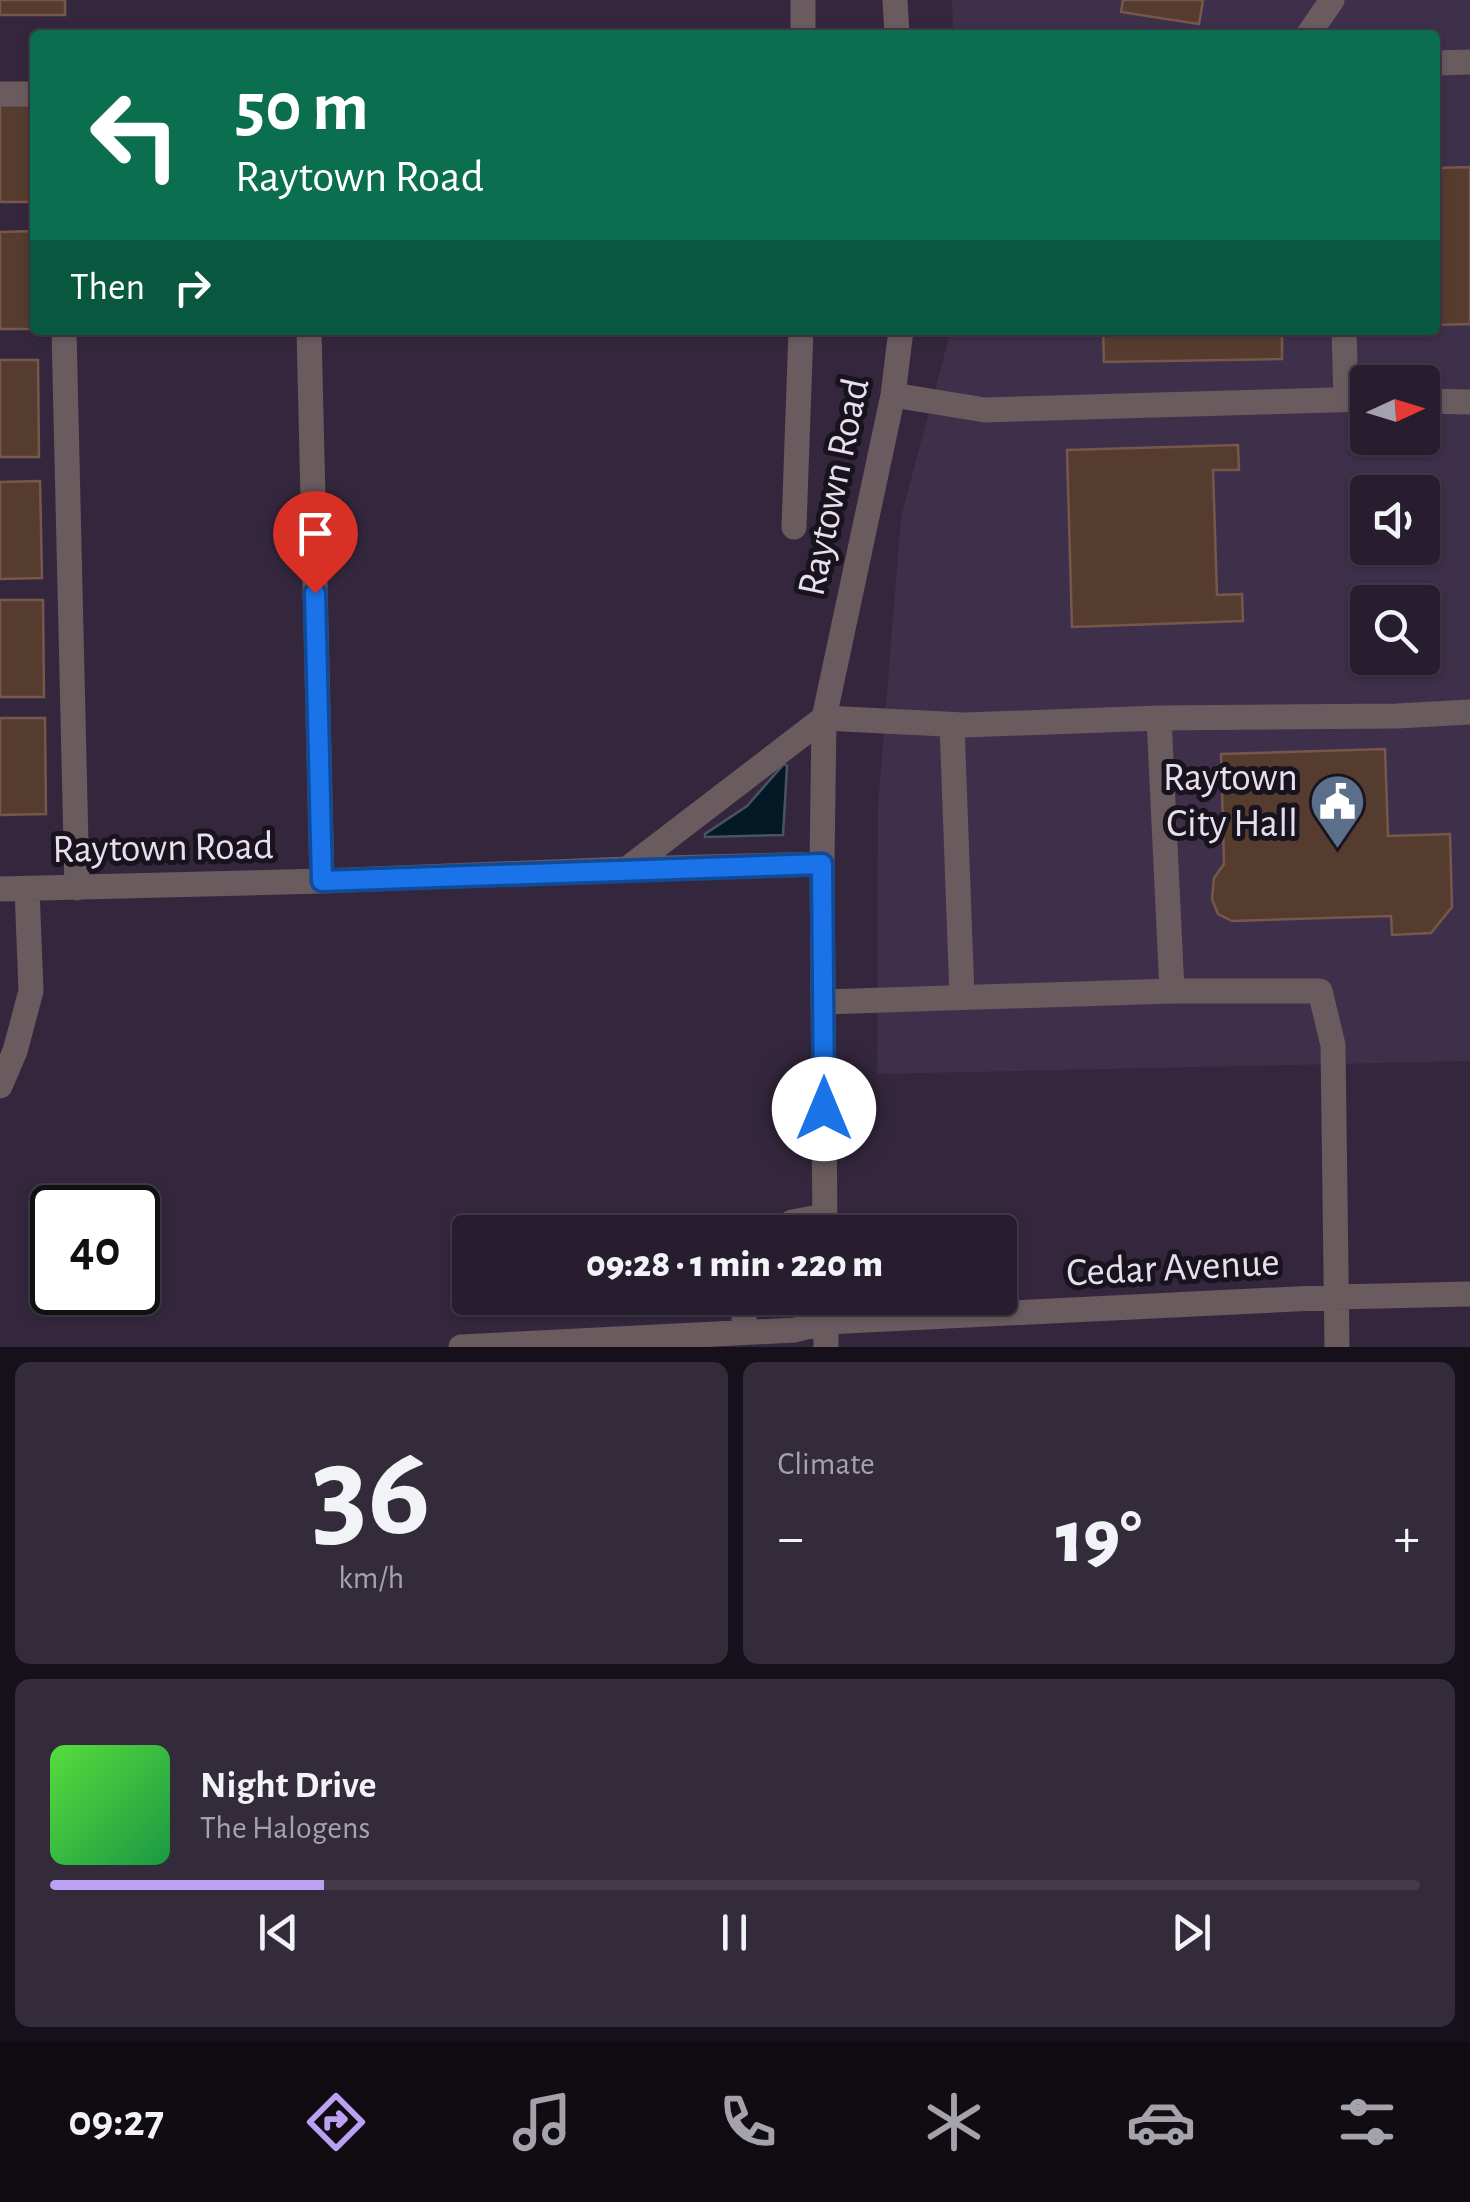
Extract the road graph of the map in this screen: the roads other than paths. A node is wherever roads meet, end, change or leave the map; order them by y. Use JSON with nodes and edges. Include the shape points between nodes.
{"nodes":[{"id":1,"x":803,"y":0,"type":"edge"},
{"id":2,"x":895,"y":0,"type":"edge"},
{"id":3,"x":1332,"y":0,"type":"edge"},
{"id":4,"x":803,"y":30,"type":"edge"},
{"id":5,"x":898,"y":30,"type":"edge"},
{"id":6,"x":1311,"y":30,"type":"edge"},
{"id":7,"x":1470,"y":62,"type":"edge"},
{"id":8,"x":1440,"y":63,"type":"edge"},
{"id":9,"x":0,"y":94,"type":"edge"},
{"id":10,"x":30,"y":94,"type":"edge"},
{"id":11,"x":64,"y":335,"type":"edge"},
{"id":12,"x":309,"y":335,"type":"edge"},
{"id":13,"x":801,"y":335,"type":"edge"},
{"id":14,"x":901,"y":335,"type":"edge"},
{"id":15,"x":1345,"y":335,"type":"edge"},
{"id":16,"x":1351,"y":365,"type":"edge"},
{"id":17,"x":893,"y":396,"type":"junction"},
{"id":18,"x":1350,"y":399,"type":"edge"},
{"id":19,"x":1440,"y":401,"type":"edge"},
{"id":20,"x":1470,"y":402,"type":"edge"},
{"id":21,"x":794,"y":527,"type":"dead end"},
{"id":22,"x":1470,"y":712,"type":"edge"},
{"id":23,"x":824,"y":718,"type":"junction"},
{"id":24,"x":1159,"y":718,"type":"junction"},
{"id":25,"x":952,"y":725,"type":"junction"},
{"id":26,"x":822,"y":864,"type":"junction"},
{"id":27,"x":627,"y":869,"type":"junction"},
{"id":28,"x":322,"y":881,"type":"junction"},
{"id":29,"x":77,"y":888,"type":"junction"},
{"id":30,"x":27,"y":889,"type":"junction"},
{"id":31,"x":0,"y":890,"type":"edge"},
{"id":32,"x":1172,"y":991,"type":"junction"},
{"id":33,"x":962,"y":997,"type":"junction"},
{"id":34,"x":824,"y":1002,"type":"junction"},
{"id":35,"x":0,"y":1086,"type":"edge"},
{"id":36,"x":825,"y":1215,"type":"edge"},
{"id":37,"x":1470,"y":1294,"type":"edge"},
{"id":38,"x":1336,"y":1298,"type":"junction"},
{"id":39,"x":744,"y":1315,"type":"edge"},
{"id":40,"x":826,"y":1322,"type":"edge"},
{"id":41,"x":744,"y":1332,"type":"junction"},
{"id":42,"x":460,"y":1347,"type":"edge"},
{"id":43,"x":1337,"y":1347,"type":"edge"}],
"edges":[{"from":1,"to":4,"type":"street"},
{"from":2,"to":5,"type":"street"},
{"from":3,"to":6,"type":"street"},
{"from":7,"to":8,"type":"street"},
{"from":9,"to":10,"type":"street"},
{"from":11,"to":29,"type":"street"},
{"from":12,"to":28,"type":"street"},
{"from":13,"to":21,"type":"street"},
{"from":14,"to":17,"type":"street","name":"Raytown Road"},
{"from":15,"to":16,"type":"street"},
{"from":17,"to":18,"type":"street","via":[[984,410]]},
{"from":17,"to":23,"type":"street","name":"Raytown Road"},
{"from":19,"to":20,"type":"street"},
{"from":22,"to":24,"type":"street"},
{"from":23,"to":25,"type":"street"},
{"from":23,"to":26,"type":"street","name":"Raytown Road"},
{"from":23,"to":27,"type":"street"},
{"from":24,"to":25,"type":"street"},
{"from":24,"to":32,"type":"street"},
{"from":25,"to":33,"type":"street"},
{"from":26,"to":27,"type":"street","name":"Raytown Road"},
{"from":26,"to":34,"type":"street"},
{"from":27,"to":28,"type":"street","name":"Raytown Road"},
{"from":28,"to":29,"type":"street","name":"Raytown Road"},
{"from":29,"to":30,"type":"street","name":"Raytown Road"},
{"from":30,"to":31,"type":"street","name":"Raytown Road"},
{"from":30,"to":35,"type":"street","via":[[31,991]]},
{"from":32,"to":33,"type":"street"},
{"from":32,"to":38,"type":"street","via":[[1320,991],[1333,1046]]},
{"from":33,"to":34,"type":"street"},
{"from":34,"to":36,"type":"street"},
{"from":37,"to":38,"type":"street","name":"Cedar Avenue"},
{"from":38,"to":40,"type":"street","name":"Cedar Avenue"},
{"from":38,"to":43,"type":"street"},
{"from":39,"to":41,"type":"street"},
{"from":40,"to":41,"type":"street","name":"Cedar Avenue"},
{"from":41,"to":42,"type":"street","name":"Cedar Avenue"}]}
